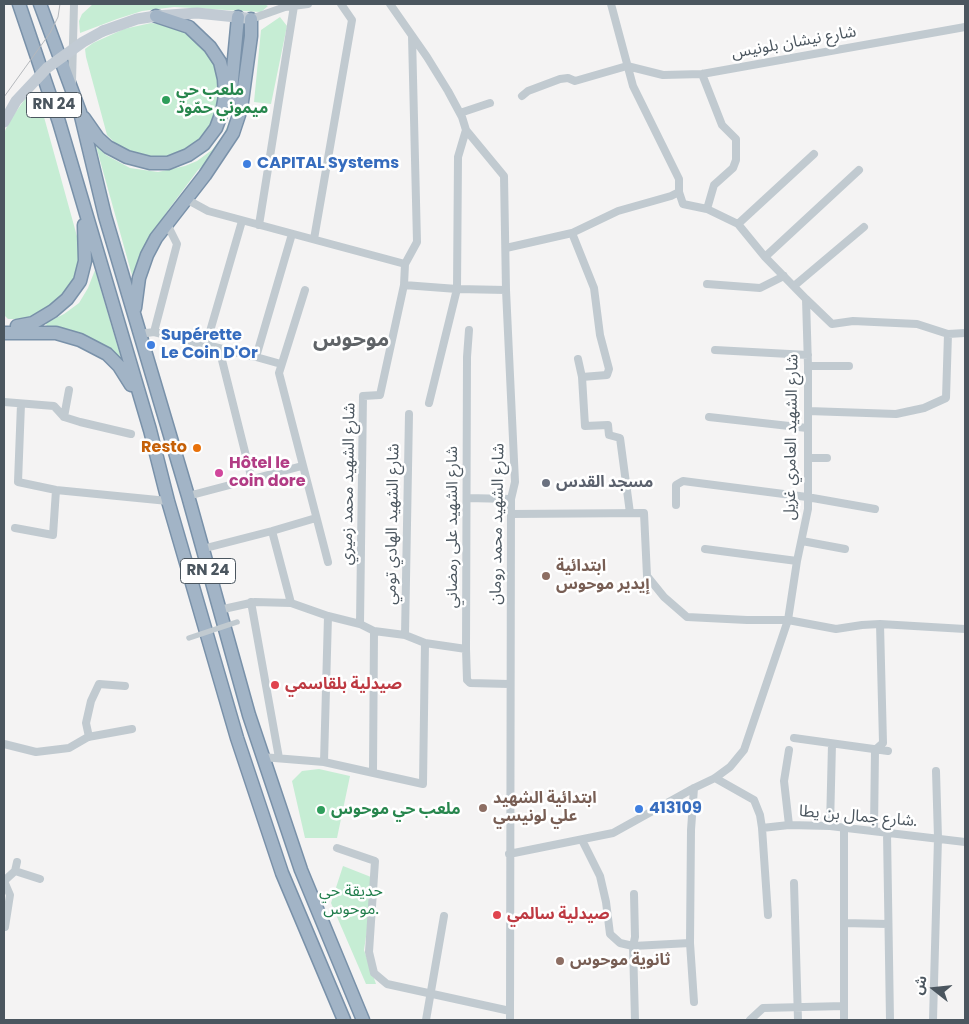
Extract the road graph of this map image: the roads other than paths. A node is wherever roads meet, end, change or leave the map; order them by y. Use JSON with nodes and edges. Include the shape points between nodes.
{"nodes":[{"id":1,"x":19,"y":4,"type":"edge"},
{"id":2,"x":40,"y":4,"type":"edge"},
{"id":3,"x":74,"y":4,"type":"edge"},
{"id":4,"x":308,"y":4,"type":"edge"},
{"id":5,"x":341,"y":4,"type":"edge"},
{"id":6,"x":390,"y":4,"type":"edge"},
{"id":7,"x":611,"y":4,"type":"edge"},
{"id":8,"x":283,"y":5,"type":"edge"},
{"id":9,"x":294,"y":6,"type":"junction"},
{"id":10,"x":156,"y":16,"type":"junction"},
{"id":11,"x":245,"y":18,"type":"junction"},
{"id":12,"x":965,"y":27,"type":"edge"},
{"id":13,"x":412,"y":36,"type":"junction"},
{"id":14,"x":627,"y":66,"type":"junction"},
{"id":15,"x":702,"y":74,"type":"junction"},
{"id":16,"x":72,"y":89,"type":"junction"},
{"id":17,"x":522,"y":96,"type":"dead end"},
{"id":18,"x":490,"y":103,"type":"dead end"},
{"id":19,"x":80,"y":112,"type":"junction"},
{"id":20,"x":460,"y":113,"type":"junction"},
{"id":21,"x":4,"y":122,"type":"edge"},
{"id":22,"x":216,"y":128,"type":"junction"},
{"id":23,"x":466,"y":130,"type":"junction"},
{"id":24,"x":814,"y":154,"type":"dead end"},
{"id":25,"x":859,"y":170,"type":"dead end"},
{"id":26,"x":679,"y":192,"type":"junction"},
{"id":27,"x":186,"y":199,"type":"junction"},
{"id":28,"x":84,"y":207,"type":"junction"},
{"id":29,"x":707,"y":209,"type":"junction"},
{"id":30,"x":242,"y":221,"type":"junction"},
{"id":31,"x":167,"y":224,"type":"junction"},
{"id":32,"x":738,"y":224,"type":"junction"},
{"id":33,"x":259,"y":226,"type":"junction"},
{"id":34,"x":864,"y":227,"type":"dead end"},
{"id":35,"x":572,"y":233,"type":"junction"},
{"id":36,"x":292,"y":234,"type":"junction"},
{"id":37,"x":314,"y":239,"type":"junction"},
{"id":38,"x":506,"y":248,"type":"junction"},
{"id":39,"x":765,"y":257,"type":"junction"},
{"id":40,"x":405,"y":264,"type":"junction"},
{"id":41,"x":784,"y":276,"type":"junction"},
{"id":42,"x":707,"y":284,"type":"dead end"},
{"id":43,"x":404,"y":285,"type":"junction"},
{"id":44,"x":794,"y":286,"type":"junction"},
{"id":45,"x":457,"y":289,"type":"junction"},
{"id":46,"x":305,"y":290,"type":"dead end"},
{"id":47,"x":506,"y":290,"type":"junction"},
{"id":48,"x":806,"y":299,"type":"junction"},
{"id":49,"x":134,"y":313,"type":"junction"},
{"id":50,"x":4,"y":326,"type":"edge"},
{"id":51,"x":469,"y":330,"type":"dead end"},
{"id":52,"x":154,"y":332,"type":"junction"},
{"id":53,"x":965,"y":332,"type":"edge"},
{"id":54,"x":4,"y":333,"type":"edge"},
{"id":55,"x":139,"y":334,"type":"junction"},
{"id":56,"x":948,"y":334,"type":"junction"},
{"id":57,"x":206,"y":345,"type":"junction"},
{"id":58,"x":218,"y":348,"type":"junction"},
{"id":59,"x":716,"y":350,"type":"dead end"},
{"id":60,"x":808,"y":356,"type":"junction"},
{"id":61,"x":255,"y":357,"type":"junction"},
{"id":62,"x":578,"y":359,"type":"dead end"},
{"id":63,"x":281,"y":364,"type":"junction"},
{"id":64,"x":808,"y":366,"type":"junction"},
{"id":65,"x":849,"y":366,"type":"dead end"},
{"id":66,"x":582,"y":377,"type":"junction"},
{"id":67,"x":69,"y":390,"type":"dead end"},
{"id":68,"x":4,"y":402,"type":"edge"},
{"id":69,"x":429,"y":402,"type":"dead end"},
{"id":70,"x":21,"y":404,"type":"junction"},
{"id":71,"x":808,"y":411,"type":"junction"},
{"id":72,"x":408,"y":414,"type":"dead end"},
{"id":73,"x":64,"y":417,"type":"junction"},
{"id":74,"x":709,"y":417,"type":"dead end"},
{"id":75,"x":807,"y":428,"type":"junction"},
{"id":76,"x":150,"y":430,"type":"junction"},
{"id":77,"x":131,"y":434,"type":"dead end"},
{"id":78,"x":808,"y":458,"type":"junction"},
{"id":79,"x":827,"y":458,"type":"dead end"},
{"id":80,"x":302,"y":466,"type":"junction"},
{"id":81,"x":252,"y":480,"type":"junction"},
{"id":82,"x":56,"y":490,"type":"junction"},
{"id":83,"x":188,"y":496,"type":"junction"},
{"id":84,"x":808,"y":497,"type":"junction"},
{"id":85,"x":467,"y":498,"type":"junction"},
{"id":86,"x":511,"y":498,"type":"junction"},
{"id":87,"x":168,"y":501,"type":"junction"},
{"id":88,"x":676,"y":505,"type":"dead end"},
{"id":89,"x":875,"y":509,"type":"dead end"},
{"id":90,"x":630,"y":513,"type":"junction"},
{"id":91,"x":511,"y":514,"type":"junction"},
{"id":92,"x":316,"y":518,"type":"junction"},
{"id":93,"x":15,"y":528,"type":"dead end"},
{"id":94,"x":272,"y":531,"type":"junction"},
{"id":95,"x":802,"y":541,"type":"junction"},
{"id":96,"x":705,"y":549,"type":"dead end"},
{"id":97,"x":845,"y":549,"type":"dead end"},
{"id":98,"x":202,"y":550,"type":"junction"},
{"id":99,"x":797,"y":561,"type":"junction"},
{"id":100,"x":328,"y":562,"type":"dead end"},
{"id":101,"x":252,"y":602,"type":"junction"},
{"id":102,"x":291,"y":603,"type":"junction"},
{"id":103,"x":219,"y":610,"type":"junction"},
{"id":104,"x":328,"y":616,"type":"junction"},
{"id":105,"x":788,"y":620,"type":"junction"},
{"id":106,"x":237,"y":622,"type":"dead end"},
{"id":107,"x":360,"y":624,"type":"junction"},
{"id":108,"x":880,"y":624,"type":"junction"},
{"id":109,"x":965,"y":629,"type":"edge"},
{"id":110,"x":374,"y":631,"type":"junction"},
{"id":111,"x":405,"y":635,"type":"junction"},
{"id":112,"x":189,"y":638,"type":"dead end"},
{"id":113,"x":425,"y":643,"type":"junction"},
{"id":114,"x":466,"y":649,"type":"junction"},
{"id":115,"x":509,"y":684,"type":"junction"},
{"id":116,"x":125,"y":686,"type":"dead end"},
{"id":117,"x":132,"y":730,"type":"dead end"},
{"id":118,"x":89,"y":737,"type":"junction"},
{"id":119,"x":794,"y":738,"type":"dead end"},
{"id":120,"x":4,"y":744,"type":"edge"},
{"id":121,"x":832,"y":744,"type":"junction"},
{"id":122,"x":789,"y":750,"type":"dead end"},
{"id":123,"x":875,"y":750,"type":"junction"},
{"id":124,"x":888,"y":752,"type":"dead end"},
{"id":125,"x":262,"y":757,"type":"junction"},
{"id":126,"x":279,"y":758,"type":"junction"},
{"id":127,"x":324,"y":762,"type":"junction"},
{"id":128,"x":936,"y":771,"type":"dead end"},
{"id":129,"x":373,"y":772,"type":"junction"},
{"id":130,"x":715,"y":778,"type":"junction"},
{"id":131,"x":694,"y":788,"type":"junction"},
{"id":132,"x":789,"y":825,"type":"junction"},
{"id":133,"x":830,"y":826,"type":"junction"},
{"id":134,"x":762,"y":828,"type":"junction"},
{"id":135,"x":844,"y":828,"type":"junction"},
{"id":136,"x":874,"y":830,"type":"junction"},
{"id":137,"x":887,"y":833,"type":"junction"},
{"id":138,"x":938,"y":838,"type":"junction"},
{"id":139,"x":582,"y":840,"type":"junction"},
{"id":140,"x":965,"y":842,"type":"edge"},
{"id":141,"x":337,"y":848,"type":"dead end"},
{"id":142,"x":510,"y":854,"type":"junction"},
{"id":143,"x":17,"y":862,"type":"dead end"},
{"id":144,"x":15,"y":872,"type":"junction"},
{"id":145,"x":40,"y":879,"type":"dead end"},
{"id":146,"x":4,"y":881,"type":"edge"},
{"id":147,"x":794,"y":883,"type":"dead end"},
{"id":148,"x":634,"y":894,"type":"dead end"},
{"id":149,"x":768,"y":915,"type":"dead end"},
{"id":150,"x":444,"y":916,"type":"dead end"},
{"id":151,"x":844,"y":923,"type":"junction"},
{"id":152,"x":888,"y":924,"type":"junction"},
{"id":153,"x":5,"y":927,"type":"edge"},
{"id":154,"x":690,"y":943,"type":"junction"},
{"id":155,"x":633,"y":946,"type":"junction"},
{"id":156,"x":431,"y":993,"type":"junction"},
{"id":157,"x":694,"y":1002,"type":"dead end"},
{"id":158,"x":844,"y":1006,"type":"junction"},
{"id":159,"x":797,"y":1007,"type":"junction"},
{"id":160,"x":510,"y":1011,"type":"junction"},
{"id":161,"x":344,"y":1020,"type":"edge"},
{"id":162,"x":363,"y":1020,"type":"edge"},
{"id":163,"x":426,"y":1020,"type":"edge"},
{"id":164,"x":510,"y":1020,"type":"edge"},
{"id":165,"x":636,"y":1020,"type":"edge"},
{"id":166,"x":750,"y":1020,"type":"edge"},
{"id":167,"x":798,"y":1020,"type":"edge"},
{"id":168,"x":844,"y":1020,"type":"edge"},
{"id":169,"x":890,"y":1020,"type":"edge"},
{"id":170,"x":933,"y":1020,"type":"edge"}],
"edges":[{"from":1,"to":28,"type":"highway","number":"RN 24","via":[[48,86]]},
{"from":2,"to":16,"type":"highway","number":"RN 24"},
{"from":3,"to":16,"type":"street"},
{"from":4,"to":9,"type":"street"},
{"from":5,"to":37,"type":"street","via":[[352,20]]},
{"from":6,"to":13,"type":"street","name":"شارع الشهيد محمد رومان"},
{"from":7,"to":14,"type":"street"},
{"from":8,"to":9,"type":"street"},
{"from":8,"to":11,"type":"street"},
{"from":9,"to":33,"type":"street"},
{"from":10,"to":11,"type":"main road","via":[[197,13]]},
{"from":10,"to":21,"type":"main road","bridge":true,"via":[[137,19],[84,42],[47,68],[16,101]]},
{"from":10,"to":22,"type":"highway","via":[[189,27],[220,62],[225,96]]},
{"from":11,"to":22,"type":"highway","via":[[232,96],[228,111]]},
{"from":11,"to":27,"type":"highway","via":[[250,44],[242,109],[233,133]]},
{"from":12,"to":15,"type":"street","name":"شارع نيشان بلونيس"},
{"from":13,"to":20,"type":"street","name":"شارع الشهيد محمد رومان"},
{"from":13,"to":40,"type":"street","name":"شارع الشهيد محمد زميري","via":[[417,242]]},
{"from":14,"to":15,"type":"street","name":"شارع نيشان بلونيس","via":[[663,75]]},
{"from":14,"to":17,"type":"street","via":[[574,81],[568,78],[560,80]]},
{"from":14,"to":26,"type":"street","via":[[633,86],[679,179]]},
{"from":15,"to":29,"type":"street","via":[[722,125],[736,139],[733,168],[714,185]]},
{"from":16,"to":19,"type":"highway","number":"RN 24"},
{"from":18,"to":20,"type":"street"},
{"from":19,"to":22,"type":"highway","via":[[108,147],[127,157],[150,163],[168,162],[188,155],[204,144]]},
{"from":19,"to":49,"type":"highway","number":"RN 24","via":[[105,216]]},
{"from":20,"to":23,"type":"street","name":"شارع الشهيد محمد رومان"},
{"from":23,"to":38,"type":"street","name":"شارع الشهيد محمد رومان","via":[[504,176]]},
{"from":23,"to":45,"type":"street","via":[[458,157]]},
{"from":24,"to":32,"type":"street"},
{"from":25,"to":39,"type":"street"},
{"from":26,"to":29,"type":"street","via":[[683,204]]},
{"from":26,"to":35,"type":"street","via":[[618,212]]},
{"from":27,"to":30,"type":"street","via":[[208,211]]},
{"from":27,"to":31,"type":"highway"},
{"from":28,"to":50,"type":"highway","via":[[85,261],[80,281],[67,298],[33,324]]},
{"from":28,"to":76,"type":"highway","number":"RN 24"},
{"from":29,"to":32,"type":"street"},
{"from":30,"to":33,"type":"street"},
{"from":30,"to":57,"type":"street"},
{"from":31,"to":49,"type":"highway","via":[[147,255],[139,278]]},
{"from":31,"to":52,"type":"street","via":[[177,244]]},
{"from":32,"to":39,"type":"street"},
{"from":33,"to":36,"type":"street"},
{"from":34,"to":44,"type":"street"},
{"from":35,"to":38,"type":"street"},
{"from":35,"to":66,"type":"street","via":[[594,288],[600,335],[609,369],[607,375]]},
{"from":36,"to":37,"type":"street"},
{"from":36,"to":61,"type":"street"},
{"from":37,"to":40,"type":"street"},
{"from":38,"to":47,"type":"street","name":"شارع الشهيد محمد رومان"},
{"from":39,"to":41,"type":"street"},
{"from":40,"to":43,"type":"street","name":"شارع الشهيد محمد زميري"},
{"from":41,"to":42,"type":"street","via":[[760,288]]},
{"from":41,"to":44,"type":"street"},
{"from":43,"to":45,"type":"street"},
{"from":43,"to":107,"type":"street","name":"شارع الشهيد محمد زميري","via":[[380,396],[363,396]]},
{"from":44,"to":48,"type":"street"},
{"from":45,"to":47,"type":"street"},
{"from":45,"to":69,"type":"street"},
{"from":46,"to":63,"type":"street"},
{"from":47,"to":86,"type":"street","name":"شارع الشهيد محمد رومان","via":[[515,482]]},
{"from":48,"to":56,"type":"street","via":[[832,324],[853,321],[916,324]]},
{"from":48,"to":60,"type":"street","name":"شارع الشهيد العامري غزيل"},
{"from":49,"to":55,"type":"highway","number":"RN 24"},
{"from":51,"to":85,"type":"street","name":"شارع الشهيد على رمضاني"},
{"from":52,"to":55,"type":"street"},
{"from":52,"to":57,"type":"street"},
{"from":53,"to":56,"type":"street"},
{"from":54,"to":76,"type":"highway","via":[[56,333],[80,340],[107,354],[128,379]]},
{"from":55,"to":83,"type":"highway","number":"RN 24"},
{"from":56,"to":71,"type":"street","via":[[946,398],[924,408],[896,414]]},
{"from":57,"to":58,"type":"street"},
{"from":58,"to":61,"type":"street"},
{"from":58,"to":81,"type":"street"},
{"from":59,"to":60,"type":"street"},
{"from":60,"to":64,"type":"street","name":"شارع الشهيد العامري غزيل"},
{"from":61,"to":63,"type":"street"},
{"from":62,"to":66,"type":"street"},
{"from":63,"to":80,"type":"street","via":[[279,373]]},
{"from":64,"to":65,"type":"street"},
{"from":64,"to":71,"type":"street","name":"شارع الشهيد العامري غزيل"},
{"from":66,"to":90,"type":"street","via":[[585,426],[608,425],[609,436],[620,438]]},
{"from":67,"to":73,"type":"street"},
{"from":68,"to":70,"type":"street"},
{"from":70,"to":73,"type":"street","via":[[54,406]]},
{"from":70,"to":82,"type":"street","via":[[18,482]]},
{"from":71,"to":75,"type":"street","name":"شارع الشهيد العامري غزيل"},
{"from":72,"to":111,"type":"street","name":"شارع الشهيد الهادي تومي"},
{"from":73,"to":77,"type":"street"},
{"from":74,"to":75,"type":"street"},
{"from":75,"to":78,"type":"street","name":"شارع الشهيد العامري غزيل"},
{"from":76,"to":87,"type":"highway","number":"RN 24"},
{"from":78,"to":79,"type":"street"},
{"from":78,"to":84,"type":"street","name":"شارع الشهيد العامري غزيل"},
{"from":80,"to":81,"type":"street"},
{"from":80,"to":92,"type":"street"},
{"from":81,"to":83,"type":"street"},
{"from":82,"to":87,"type":"street"},
{"from":82,"to":93,"type":"street","via":[[52,535]]},
{"from":83,"to":98,"type":"highway","number":"RN 24"},
{"from":84,"to":88,"type":"street","via":[[683,480],[676,484]]},
{"from":84,"to":89,"type":"street"},
{"from":84,"to":95,"type":"street","name":"شارع الشهيد العامري غزيل"},
{"from":85,"to":86,"type":"street"},
{"from":85,"to":114,"type":"street","name":"شارع الشهيد على رمضاني"},
{"from":86,"to":91,"type":"street","name":"شارع الشهيد محمد رومان"},
{"from":87,"to":161,"type":"highway","number":"RN 24","via":[[237,738],[282,873]]},
{"from":90,"to":91,"type":"street"},
{"from":90,"to":105,"type":"street","via":[[644,513],[647,576],[687,617]]},
{"from":91,"to":115,"type":"street","name":"شارع الشهيد محمد رومان"},
{"from":92,"to":94,"type":"street"},
{"from":92,"to":100,"type":"street"},
{"from":94,"to":98,"type":"street"},
{"from":94,"to":102,"type":"street"},
{"from":95,"to":97,"type":"street"},
{"from":95,"to":99,"type":"street","name":"شارع الشهيد العامري غزيل"},
{"from":96,"to":99,"type":"street"},
{"from":98,"to":103,"type":"highway","number":"RN 24"},
{"from":99,"to":105,"type":"street","name":"شارع الشهيد العامري غزيل"},
{"from":101,"to":102,"type":"street"},
{"from":101,"to":103,"type":"street"},
{"from":101,"to":126,"type":"street"},
{"from":102,"to":104,"type":"street"},
{"from":103,"to":125,"type":"highway","number":"RN 24"},
{"from":104,"to":107,"type":"street"},
{"from":104,"to":127,"type":"street"},
{"from":105,"to":108,"type":"street","via":[[836,629]]},
{"from":105,"to":130,"type":"street","name":"شارع الشهيد العامري غزيل","via":[[744,750],[730,768]]},
{"from":106,"to":112,"type":"street","bridge":true},
{"from":107,"to":110,"type":"street"},
{"from":108,"to":109,"type":"street"},
{"from":108,"to":123,"type":"street","via":[[884,743]]},
{"from":110,"to":111,"type":"street"},
{"from":110,"to":129,"type":"street"},
{"from":111,"to":113,"type":"street"},
{"from":113,"to":114,"type":"street"},
{"from":113,"to":129,"type":"street","via":[[423,784]]},
{"from":114,"to":115,"type":"street","name":"شارع الشهيد على رمضاني","via":[[469,682]]},
{"from":115,"to":142,"type":"street","name":"شارع الشهيد محمد رومان"},
{"from":116,"to":118,"type":"street","via":[[99,684],[86,723]]},
{"from":117,"to":118,"type":"street"},
{"from":118,"to":120,"type":"street","via":[[69,748],[36,752]]},
{"from":119,"to":121,"type":"street"},
{"from":121,"to":123,"type":"street"},
{"from":121,"to":133,"type":"street"},
{"from":122,"to":132,"type":"street","via":[[784,781]]},
{"from":123,"to":124,"type":"street"},
{"from":123,"to":136,"type":"street"},
{"from":125,"to":126,"type":"street"},
{"from":125,"to":162,"type":"highway","number":"RN 24","via":[[301,870]]},
{"from":126,"to":127,"type":"street"},
{"from":127,"to":129,"type":"street"},
{"from":128,"to":138,"type":"street"},
{"from":130,"to":131,"type":"street","name":"شارع الشهيد العامري غزيل"},
{"from":130,"to":134,"type":"street","via":[[754,800]]},
{"from":131,"to":139,"type":"street","name":"شارع الشهيد العامري غزيل","via":[[613,833]]},
{"from":131,"to":154,"type":"street"},
{"from":132,"to":133,"type":"street","name":"شارع جمال بن يطا."},
{"from":132,"to":134,"type":"street","name":"شارع جمال بن يطا."},
{"from":133,"to":135,"type":"street","name":"شارع جمال بن يطا."},
{"from":134,"to":149,"type":"street"},
{"from":135,"to":136,"type":"street","name":"شارع جمال بن يطا."},
{"from":135,"to":151,"type":"street"},
{"from":136,"to":137,"type":"street","name":"شارع جمال بن يطا."},
{"from":137,"to":138,"type":"street","name":"شارع جمال بن يطا."},
{"from":137,"to":152,"type":"street"},
{"from":138,"to":140,"type":"street","name":"شارع جمال بن يطا."},
{"from":138,"to":170,"type":"street"},
{"from":139,"to":142,"type":"street","name":"شارع الشهيد العامري غزيل"},
{"from":139,"to":155,"type":"street","via":[[600,876],[610,934]]},
{"from":141,"to":156,"type":"street","via":[[375,861],[369,952],[374,973],[386,984]]},
{"from":142,"to":160,"type":"street","name":"شارع الشهيد محمد رومان"},
{"from":143,"to":144,"type":"street"},
{"from":144,"to":145,"type":"street"},
{"from":144,"to":146,"type":"street"},
{"from":146,"to":153,"type":"street","via":[[10,895]]},
{"from":147,"to":159,"type":"street"},
{"from":148,"to":155,"type":"street"},
{"from":150,"to":156,"type":"street"},
{"from":151,"to":152,"type":"street"},
{"from":151,"to":158,"type":"street"},
{"from":152,"to":169,"type":"street"},
{"from":154,"to":155,"type":"street"},
{"from":154,"to":157,"type":"street"},
{"from":155,"to":165,"type":"street"},
{"from":156,"to":160,"type":"street"},
{"from":156,"to":163,"type":"street"},
{"from":158,"to":159,"type":"street"},
{"from":158,"to":168,"type":"street"},
{"from":159,"to":166,"type":"street","via":[[763,1008]]},
{"from":159,"to":167,"type":"street"},
{"from":160,"to":164,"type":"street","name":"شارع الشهيد محمد رومان"}]}
